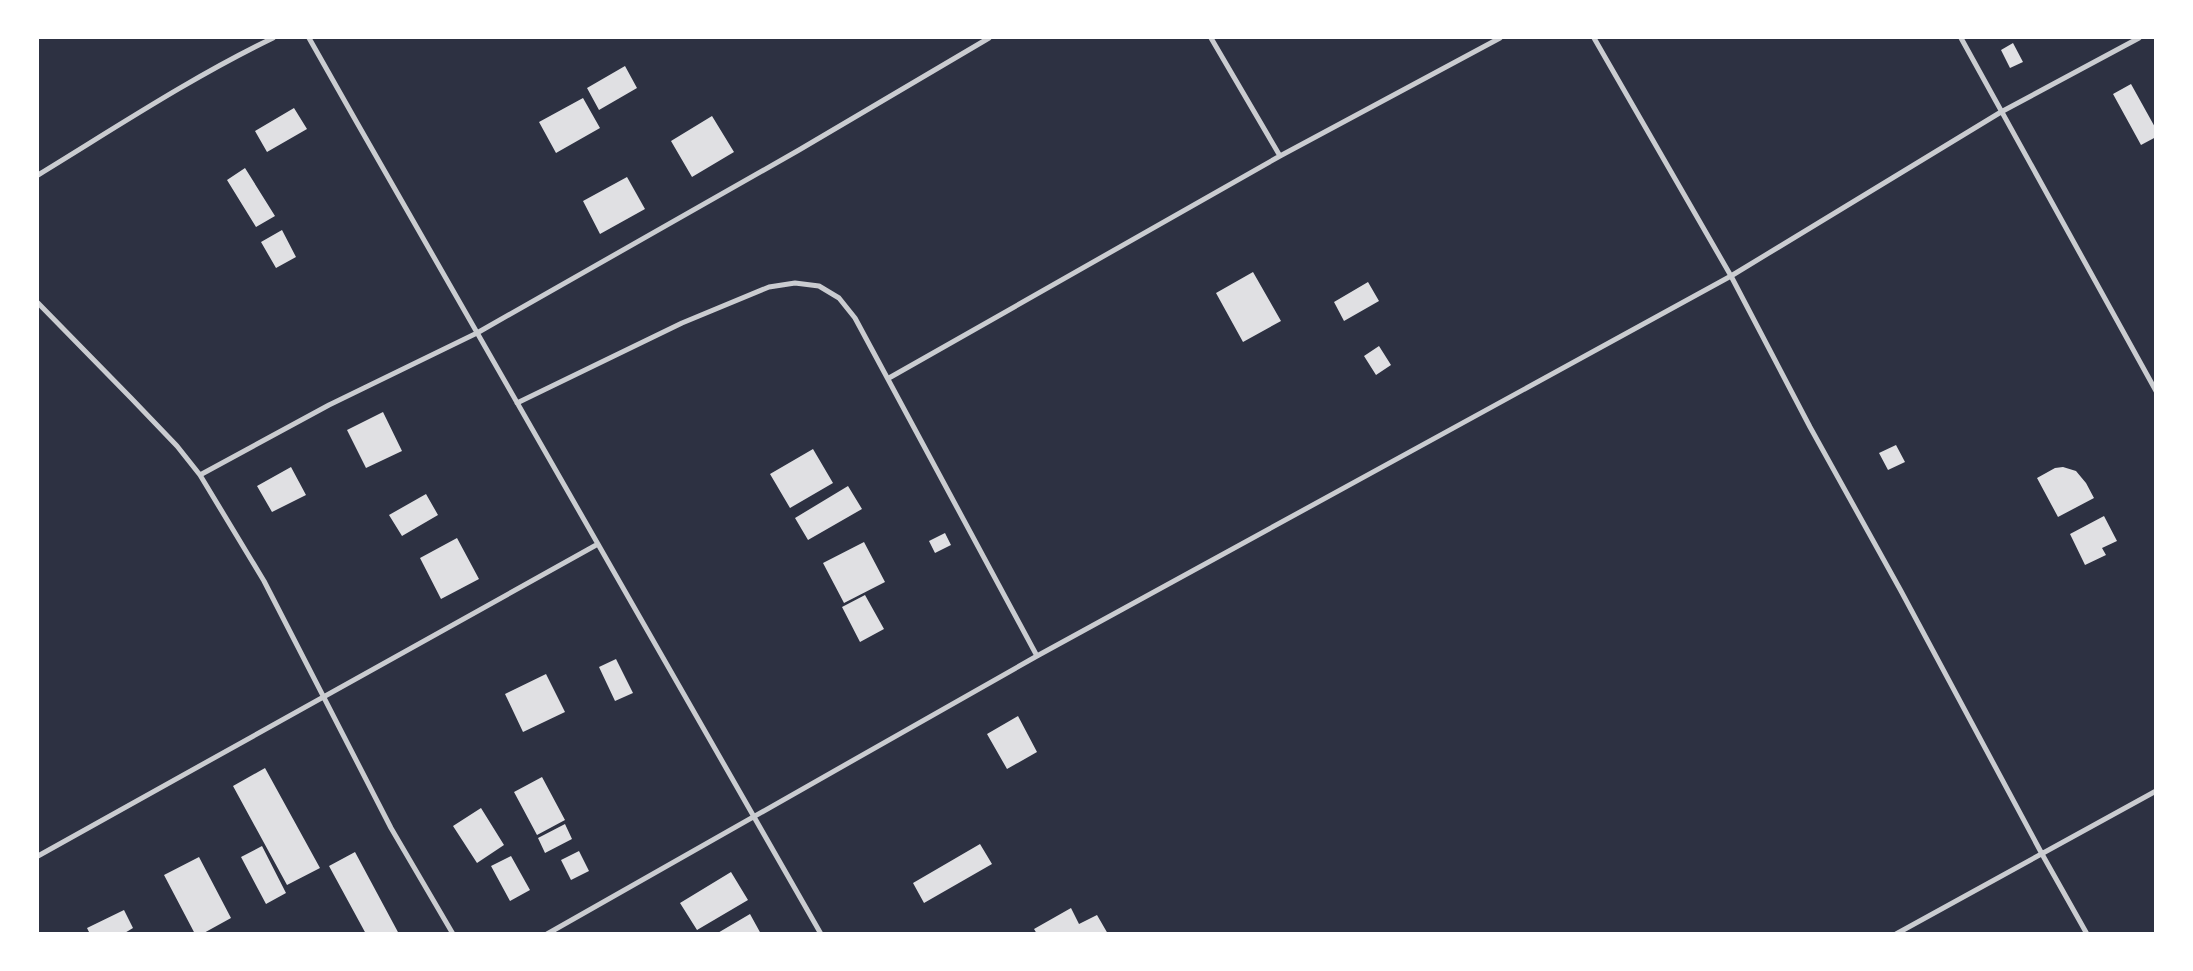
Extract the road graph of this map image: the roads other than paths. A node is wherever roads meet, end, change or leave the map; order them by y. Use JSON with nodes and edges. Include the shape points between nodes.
{"nodes":[{"id":1,"x":273,"y":38,"type":"edge"},
{"id":2,"x":310,"y":38,"type":"edge"},
{"id":3,"x":989,"y":38,"type":"edge"},
{"id":4,"x":1211,"y":38,"type":"edge"},
{"id":5,"x":1500,"y":38,"type":"edge"},
{"id":6,"x":1594,"y":38,"type":"edge"},
{"id":7,"x":1961,"y":38,"type":"edge"},
{"id":8,"x":2139,"y":38,"type":"edge"},
{"id":9,"x":2001,"y":112,"type":"junction"},
{"id":10,"x":1280,"y":156,"type":"junction"},
{"id":11,"x":38,"y":175,"type":"edge"},
{"id":12,"x":1731,"y":276,"type":"junction"},
{"id":13,"x":38,"y":303,"type":"edge"},
{"id":14,"x":477,"y":333,"type":"junction"},
{"id":15,"x":889,"y":378,"type":"junction"},
{"id":16,"x":2156,"y":391,"type":"edge"},
{"id":17,"x":517,"y":402,"type":"junction"},
{"id":18,"x":200,"y":475,"type":"junction"},
{"id":19,"x":598,"y":544,"type":"junction"},
{"id":20,"x":1037,"y":656,"type":"junction"},
{"id":21,"x":322,"y":697,"type":"junction"},
{"id":22,"x":2156,"y":791,"type":"edge"},
{"id":23,"x":753,"y":815,"type":"junction"},
{"id":24,"x":2042,"y":854,"type":"junction"},
{"id":25,"x":38,"y":856,"type":"edge"},
{"id":26,"x":453,"y":934,"type":"edge"},
{"id":27,"x":547,"y":934,"type":"edge"},
{"id":28,"x":821,"y":934,"type":"edge"},
{"id":29,"x":1896,"y":934,"type":"edge"},
{"id":30,"x":2087,"y":934,"type":"edge"}],
"edges":[{"from":1,"to":11,"type":"street"},
{"from":2,"to":14,"type":"street"},
{"from":3,"to":14,"type":"street"},
{"from":4,"to":10,"type":"street"},
{"from":5,"to":10,"type":"street"},
{"from":6,"to":12,"type":"street"},
{"from":7,"to":9,"type":"street"},
{"from":8,"to":9,"type":"street"},
{"from":9,"to":12,"type":"street"},
{"from":9,"to":16,"type":"street"},
{"from":10,"to":15,"type":"street"},
{"from":12,"to":20,"type":"street"},
{"from":12,"to":24,"type":"street"},
{"from":13,"to":18,"type":"street","via":[[177,446]]},
{"from":14,"to":17,"type":"street"},
{"from":14,"to":18,"type":"street","via":[[329,405]]},
{"from":15,"to":17,"type":"street","via":[[855,318],[839,298],[819,286],[795,283],[769,287],[682,323]]},
{"from":15,"to":20,"type":"street"},
{"from":17,"to":19,"type":"street"},
{"from":18,"to":21,"type":"street","via":[[264,581]]},
{"from":19,"to":21,"type":"street"},
{"from":19,"to":23,"type":"street"},
{"from":20,"to":23,"type":"street"},
{"from":21,"to":25,"type":"street"},
{"from":21,"to":26,"type":"street","via":[[391,828]]},
{"from":22,"to":24,"type":"street"},
{"from":23,"to":27,"type":"street"},
{"from":23,"to":28,"type":"street"},
{"from":24,"to":29,"type":"street"},
{"from":24,"to":30,"type":"street"}]}
